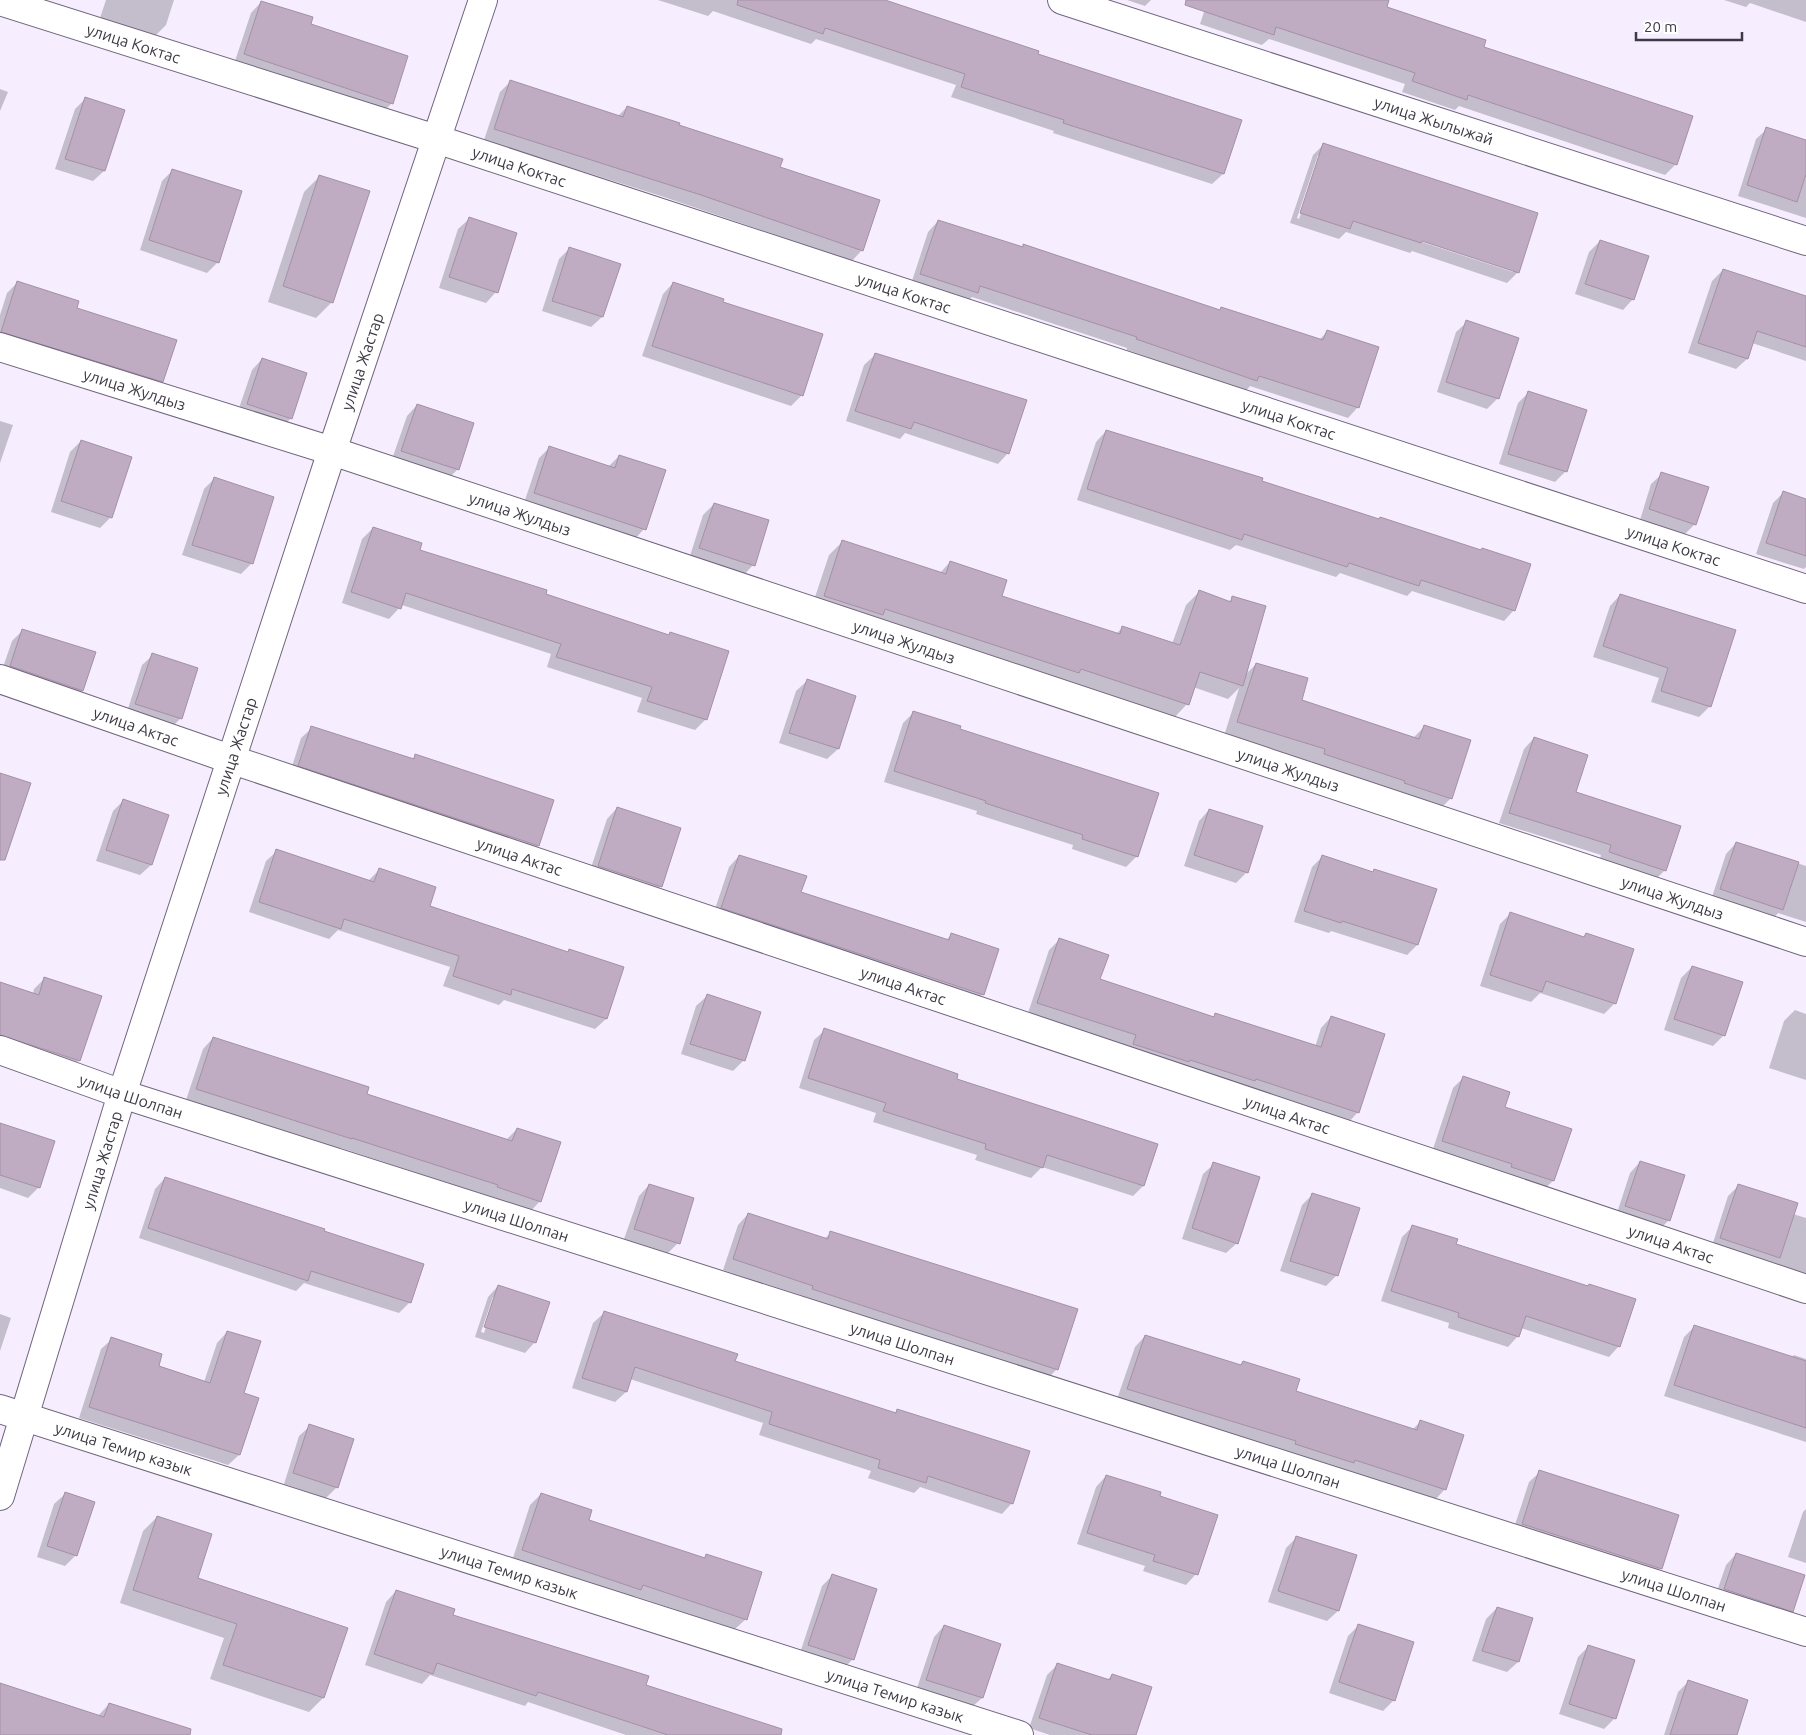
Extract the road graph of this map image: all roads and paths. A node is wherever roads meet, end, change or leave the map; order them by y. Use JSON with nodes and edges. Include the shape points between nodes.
{"nodes":[{"id":1,"x":483,"y":0,"type":"edge"},
{"id":2,"x":1062,"y":0,"type":"edge"},
{"id":3,"x":0,"y":1,"type":"edge"},
{"id":4,"x":436,"y":139,"type":"junction"},
{"id":5,"x":1806,"y":241,"type":"edge"},
{"id":6,"x":0,"y":347,"type":"edge"},
{"id":7,"x":332,"y":451,"type":"junction"},
{"id":8,"x":1806,"y":589,"type":"edge"},
{"id":9,"x":0,"y":679,"type":"edge"},
{"id":10,"x":230,"y":759,"type":"junction"},
{"id":11,"x":1806,"y":942,"type":"edge"},
{"id":12,"x":0,"y":1050,"type":"edge"},
{"id":13,"x":122,"y":1094,"type":"junction"},
{"id":14,"x":1806,"y":1289,"type":"edge"},
{"id":15,"x":12,"y":1413,"type":"edge"},
{"id":16,"x":0,"y":1496,"type":"edge"},
{"id":17,"x":1806,"y":1632,"type":"edge"},
{"id":18,"x":1019,"y":1735,"type":"edge"}],
"edges":[{"from":1,"to":4,"type":"street","name":"улица Жастар"},
{"from":2,"to":5,"type":"street","name":"улица Жылыжай"},
{"from":3,"to":4,"type":"street","name":"улица Коктас"},
{"from":4,"to":7,"type":"street","name":"улица Жастар"},
{"from":4,"to":8,"type":"street","name":"улица Коктас"},
{"from":6,"to":7,"type":"street","name":"улица Жулдыз"},
{"from":7,"to":10,"type":"street","name":"улица Жастар"},
{"from":7,"to":11,"type":"street","name":"улица Жулдыз"},
{"from":9,"to":10,"type":"street","name":"улица Актас"},
{"from":10,"to":13,"type":"street","name":"улица Жастар"},
{"from":10,"to":14,"type":"street","name":"улица Актас"},
{"from":12,"to":13,"type":"street","name":"улица Шолпан"},
{"from":13,"to":15,"type":"street","name":"улица Жастар"},
{"from":13,"to":17,"type":"street","name":"улица Шолпан"},
{"from":15,"to":16,"type":"street","name":"улица Жастар"},
{"from":15,"to":18,"type":"street","name":"улица Темир казык"}]}
